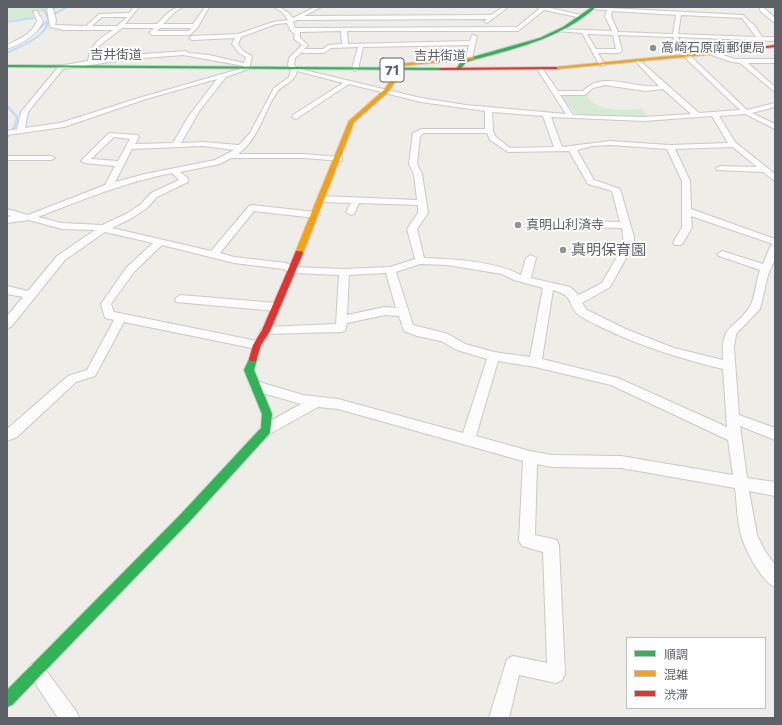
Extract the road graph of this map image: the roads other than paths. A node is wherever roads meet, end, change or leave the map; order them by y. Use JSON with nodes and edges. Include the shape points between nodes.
{"nodes":[{"id":1,"x":137,"y":7,"type":"edge"},
{"id":2,"x":181,"y":7,"type":"edge"},
{"id":3,"x":207,"y":7,"type":"edge"},
{"id":4,"x":276,"y":7,"type":"edge"},
{"id":5,"x":319,"y":7,"type":"edge"},
{"id":6,"x":506,"y":7,"type":"edge"},
{"id":7,"x":542,"y":7,"type":"edge"},
{"id":8,"x":655,"y":7,"type":"edge"},
{"id":9,"x":694,"y":7,"type":"edge"},
{"id":10,"x":761,"y":7,"type":"edge"},
{"id":11,"x":593,"y":8,"type":"edge"},
{"id":12,"x":50,"y":9,"type":"dead end"},
{"id":13,"x":610,"y":10,"type":"junction"},
{"id":14,"x":636,"y":11,"type":"junction"},
{"id":15,"x":35,"y":12,"type":"dead end"},
{"id":16,"x":658,"y":13,"type":"junction"},
{"id":17,"x":679,"y":14,"type":"junction"},
{"id":18,"x":129,"y":15,"type":"junction"},
{"id":19,"x":582,"y":16,"type":"junction"},
{"id":20,"x":700,"y":16,"type":"junction"},
{"id":21,"x":418,"y":17,"type":"junction"},
{"id":22,"x":492,"y":17,"type":"junction"},
{"id":23,"x":638,"y":18,"type":"dead end"},
{"id":24,"x":293,"y":20,"type":"junction"},
{"id":25,"x":775,"y":21,"type":"edge"},
{"id":26,"x":38,"y":26,"type":"junction"},
{"id":27,"x":52,"y":26,"type":"junction"},
{"id":28,"x":158,"y":26,"type":"junction"},
{"id":29,"x":196,"y":26,"type":"junction"},
{"id":30,"x":119,"y":27,"type":"junction"},
{"id":31,"x":87,"y":28,"type":"junction"},
{"id":32,"x":405,"y":29,"type":"junction"},
{"id":33,"x":420,"y":29,"type":"junction"},
{"id":34,"x":476,"y":29,"type":"junction"},
{"id":35,"x":293,"y":30,"type":"junction"},
{"id":36,"x":344,"y":30,"type":"junction"},
{"id":37,"x":559,"y":31,"type":"junction"},
{"id":38,"x":583,"y":31,"type":"junction"},
{"id":39,"x":615,"y":32,"type":"junction"},
{"id":40,"x":675,"y":34,"type":"junction"},
{"id":41,"x":29,"y":35,"type":"junction"},
{"id":42,"x":14,"y":36,"type":"dead end"},
{"id":43,"x":191,"y":36,"type":"junction"},
{"id":44,"x":239,"y":36,"type":"junction"},
{"id":45,"x":760,"y":38,"type":"junction"},
{"id":46,"x":775,"y":39,"type":"edge"},
{"id":47,"x":473,"y":43,"type":"junction"},
{"id":48,"x":407,"y":44,"type":"junction"},
{"id":49,"x":345,"y":46,"type":"junction"},
{"id":50,"x":361,"y":46,"type":"junction"},
{"id":51,"x":775,"y":46,"type":"edge"},
{"id":52,"x":7,"y":47,"type":"edge"},
{"id":53,"x":300,"y":51,"type":"junction"},
{"id":54,"x":594,"y":51,"type":"junction"},
{"id":55,"x":711,"y":52,"type":"junction"},
{"id":56,"x":186,"y":53,"type":"junction"},
{"id":57,"x":686,"y":55,"type":"junction"},
{"id":58,"x":471,"y":58,"type":"junction"},
{"id":59,"x":638,"y":61,"type":"junction"},
{"id":60,"x":742,"y":61,"type":"junction"},
{"id":61,"x":775,"y":61,"type":"edge"},
{"id":62,"x":91,"y":62,"type":"junction"},
{"id":63,"x":602,"y":65,"type":"junction"},
{"id":64,"x":7,"y":66,"type":"edge"},
{"id":65,"x":61,"y":67,"type":"junction"},
{"id":66,"x":247,"y":67,"type":"junction"},
{"id":67,"x":294,"y":69,"type":"junction"},
{"id":68,"x":355,"y":69,"type":"junction"},
{"id":69,"x":458,"y":69,"type":"junction"},
{"id":70,"x":540,"y":69,"type":"junction"},
{"id":71,"x":372,"y":70,"type":"junction"},
{"id":72,"x":401,"y":70,"type":"junction"},
{"id":73,"x":224,"y":75,"type":"junction"},
{"id":74,"x":346,"y":83,"type":"junction"},
{"id":75,"x":664,"y":87,"type":"junction"},
{"id":76,"x":775,"y":90,"type":"edge"},
{"id":77,"x":386,"y":91,"type":"junction"},
{"id":78,"x":555,"y":93,"type":"junction"},
{"id":79,"x":775,"y":105,"type":"edge"},
{"id":80,"x":488,"y":109,"type":"junction"},
{"id":81,"x":746,"y":112,"type":"junction"},
{"id":82,"x":546,"y":114,"type":"junction"},
{"id":83,"x":715,"y":115,"type":"junction"},
{"id":84,"x":296,"y":116,"type":"dead end"},
{"id":85,"x":698,"y":116,"type":"junction"},
{"id":86,"x":571,"y":117,"type":"junction"},
{"id":87,"x":775,"y":127,"type":"edge"},
{"id":88,"x":21,"y":129,"type":"junction"},
{"id":89,"x":490,"y":131,"type":"junction"},
{"id":90,"x":7,"y":133,"type":"edge"},
{"id":91,"x":176,"y":145,"type":"junction"},
{"id":92,"x":735,"y":145,"type":"junction"},
{"id":93,"x":130,"y":147,"type":"junction"},
{"id":94,"x":241,"y":148,"type":"junction"},
{"id":95,"x":670,"y":148,"type":"junction"},
{"id":96,"x":559,"y":149,"type":"junction"},
{"id":97,"x":572,"y":150,"type":"junction"},
{"id":98,"x":230,"y":156,"type":"junction"},
{"id":99,"x":7,"y":158,"type":"edge"},
{"id":100,"x":51,"y":158,"type":"dead end"},
{"id":101,"x":339,"y":159,"type":"junction"},
{"id":102,"x":120,"y":164,"type":"junction"},
{"id":103,"x":720,"y":168,"type":"dead end"},
{"id":104,"x":173,"y":170,"type":"junction"},
{"id":105,"x":765,"y":170,"type":"junction"},
{"id":106,"x":775,"y":178,"type":"edge"},
{"id":107,"x":108,"y":187,"type":"junction"},
{"id":108,"x":322,"y":199,"type":"junction"},
{"id":109,"x":356,"y":201,"type":"junction"},
{"id":110,"x":422,"y":203,"type":"junction"},
{"id":111,"x":687,"y":211,"type":"junction"},
{"id":112,"x":7,"y":212,"type":"edge"},
{"id":113,"x":351,"y":212,"type":"dead end"},
{"id":114,"x":316,"y":215,"type":"junction"},
{"id":115,"x":28,"y":218,"type":"junction"},
{"id":116,"x":7,"y":220,"type":"edge"},
{"id":117,"x":581,"y":224,"type":"dead end"},
{"id":118,"x":625,"y":225,"type":"junction"},
{"id":119,"x":104,"y":228,"type":"junction"},
{"id":120,"x":160,"y":242,"type":"junction"},
{"id":121,"x":678,"y":244,"type":"dead end"},
{"id":122,"x":775,"y":249,"type":"edge"},
{"id":123,"x":722,"y":254,"type":"dead end"},
{"id":124,"x":213,"y":255,"type":"junction"},
{"id":125,"x":531,"y":258,"type":"dead end"},
{"id":126,"x":420,"y":261,"type":"junction"},
{"id":127,"x":766,"y":268,"type":"junction"},
{"id":128,"x":292,"y":270,"type":"junction"},
{"id":129,"x":390,"y":270,"type":"junction"},
{"id":130,"x":344,"y":272,"type":"junction"},
{"id":131,"x":525,"y":280,"type":"junction"},
{"id":132,"x":549,"y":286,"type":"junction"},
{"id":133,"x":7,"y":290,"type":"edge"},
{"id":134,"x":31,"y":295,"type":"junction"},
{"id":135,"x":180,"y":299,"type":"dead end"},
{"id":136,"x":577,"y":301,"type":"junction"},
{"id":137,"x":276,"y":307,"type":"junction"},
{"id":138,"x":402,"y":312,"type":"junction"},
{"id":139,"x":120,"y":319,"type":"junction"},
{"id":140,"x":343,"y":320,"type":"junction"},
{"id":141,"x":7,"y":324,"type":"edge"},
{"id":142,"x":266,"y":331,"type":"junction"},
{"id":143,"x":257,"y":345,"type":"junction"},
{"id":144,"x":494,"y":356,"type":"junction"},
{"id":145,"x":534,"y":362,"type":"junction"},
{"id":146,"x":728,"y":366,"type":"junction"},
{"id":147,"x":256,"y":386,"type":"junction"},
{"id":148,"x":319,"y":401,"type":"junction"},
{"id":149,"x":733,"y":418,"type":"junction"},
{"id":150,"x":266,"y":430,"type":"junction"},
{"id":151,"x":775,"y":434,"type":"edge"},
{"id":152,"x":7,"y":435,"type":"edge"},
{"id":153,"x":734,"y":437,"type":"junction"},
{"id":154,"x":468,"y":439,"type":"junction"},
{"id":155,"x":530,"y":457,"type":"junction"},
{"id":156,"x":740,"y":483,"type":"junction"},
{"id":157,"x":775,"y":490,"type":"edge"},
{"id":158,"x":775,"y":579,"type":"edge"},
{"id":159,"x":36,"y":671,"type":"junction"},
{"id":160,"x":9,"y":694,"type":"edge"},
{"id":161,"x":69,"y":718,"type":"edge"},
{"id":162,"x":499,"y":718,"type":"edge"}],
"edges":[{"from":1,"to":18,"type":"street"},
{"from":2,"to":28,"type":"street","via":[[174,10]]},
{"from":3,"to":29,"type":"street"},
{"from":4,"to":24,"type":"street"},
{"from":5,"to":24,"type":"street"},
{"from":6,"to":22,"type":"street"},
{"from":7,"to":19,"type":"street"},
{"from":7,"to":34,"type":"street","via":[[518,29]]},
{"from":8,"to":16,"type":"street"},
{"from":9,"to":20,"type":"street"},
{"from":10,"to":25,"type":"street"},
{"from":11,"to":13,"type":"street"},
{"from":11,"to":19,"type":"street"},
{"from":12,"to":27,"type":"street"},
{"from":13,"to":14,"type":"street"},
{"from":13,"to":39,"type":"street","via":[[608,16]]},
{"from":14,"to":16,"type":"street"},
{"from":14,"to":23,"type":"street"},
{"from":15,"to":26,"type":"street","via":[[39,18]]},
{"from":16,"to":17,"type":"street"},
{"from":17,"to":20,"type":"street"},
{"from":17,"to":40,"type":"street"},
{"from":18,"to":30,"type":"street"},
{"from":18,"to":31,"type":"street","via":[[101,16]]},
{"from":19,"to":37,"type":"street"},
{"from":20,"to":45,"type":"street","via":[[743,17]]},
{"from":21,"to":22,"type":"street"},
{"from":21,"to":24,"type":"street","via":[[375,15]]},
{"from":21,"to":33,"type":"street"},
{"from":22,"to":34,"type":"street"},
{"from":24,"to":35,"type":"street"},
{"from":24,"to":44,"type":"street","via":[[275,23]]},
{"from":26,"to":27,"type":"street"},
{"from":26,"to":41,"type":"street"},
{"from":27,"to":31,"type":"street"},
{"from":28,"to":29,"type":"street"},
{"from":28,"to":30,"type":"street"},
{"from":28,"to":43,"type":"street","via":[[152,33]]},
{"from":29,"to":43,"type":"street"},
{"from":30,"to":31,"type":"street"},
{"from":30,"to":62,"type":"street","via":[[92,50]]},
{"from":32,"to":33,"type":"street"},
{"from":32,"to":36,"type":"street"},
{"from":32,"to":48,"type":"street"},
{"from":33,"to":34,"type":"street"},
{"from":34,"to":47,"type":"street"},
{"from":35,"to":36,"type":"street"},
{"from":35,"to":53,"type":"street","via":[[298,33],[297,38],[305,45]]},
{"from":36,"to":49,"type":"street"},
{"from":37,"to":38,"type":"street"},
{"from":37,"to":58,"type":"street","via":[[516,47]]},
{"from":38,"to":39,"type":"street"},
{"from":38,"to":54,"type":"street"},
{"from":39,"to":40,"type":"street"},
{"from":39,"to":54,"type":"street","via":[[619,51]]},
{"from":40,"to":45,"type":"street"},
{"from":40,"to":57,"type":"street","via":[[679,49]]},
{"from":41,"to":42,"type":"street"},
{"from":41,"to":52,"type":"street"},
{"from":43,"to":44,"type":"street"},
{"from":43,"to":56,"type":"street","via":[[192,42]]},
{"from":44,"to":66,"type":"street","via":[[235,44],[249,56]]},
{"from":45,"to":46,"type":"street"},
{"from":47,"to":48,"type":"street"},
{"from":47,"to":58,"type":"street"},
{"from":48,"to":50,"type":"street"},
{"from":49,"to":50,"type":"street"},
{"from":49,"to":53,"type":"street","via":[[330,46],[324,51]]},
{"from":50,"to":68,"type":"street"},
{"from":51,"to":55,"type":"street","name":"吉井街道","number":"71"},
{"from":53,"to":67,"type":"street","via":[[292,58],[291,65]]},
{"from":54,"to":63,"type":"street"},
{"from":55,"to":57,"type":"street","name":"吉井街道","number":"71"},
{"from":55,"to":60,"type":"street","via":[[727,60]]},
{"from":56,"to":62,"type":"street"},
{"from":56,"to":66,"type":"street"},
{"from":57,"to":59,"type":"street","name":"吉井街道","number":"71"},
{"from":57,"to":81,"type":"street"},
{"from":58,"to":69,"type":"street","via":[[464,61]]},
{"from":58,"to":71,"type":"street"},
{"from":59,"to":63,"type":"street","name":"吉井街道","number":"71"},
{"from":59,"to":75,"type":"street","via":[[651,77]]},
{"from":60,"to":61,"type":"street"},
{"from":60,"to":76,"type":"street"},
{"from":62,"to":65,"type":"street"},
{"from":63,"to":70,"type":"street","name":"吉井街道","number":"71"},
{"from":64,"to":65,"type":"street","name":"吉井街道","number":"71"},
{"from":65,"to":66,"type":"street","name":"吉井街道","number":"71"},
{"from":65,"to":88,"type":"street","via":[[25,112]]},
{"from":66,"to":67,"type":"street","name":"吉井街道","number":"71"},
{"from":66,"to":73,"type":"street"},
{"from":67,"to":68,"type":"street","name":"吉井街道","number":"71"},
{"from":67,"to":74,"type":"street"},
{"from":67,"to":94,"type":"street","via":[[292,78],[276,89],[256,129]]},
{"from":68,"to":71,"type":"street","name":"吉井街道","number":"71"},
{"from":69,"to":70,"type":"street","name":"吉井街道","number":"71"},
{"from":69,"to":72,"type":"street","name":"吉井街道","number":"71"},
{"from":70,"to":78,"type":"street"},
{"from":71,"to":72,"type":"street","name":"吉井街道","number":"71"},
{"from":72,"to":77,"type":"street"},
{"from":73,"to":88,"type":"street","via":[[61,125]]},
{"from":73,"to":91,"type":"street","via":[[200,104]]},
{"from":74,"to":77,"type":"street"},
{"from":74,"to":84,"type":"street"},
{"from":75,"to":78,"type":"street","via":[[643,89],[611,83],[591,86],[585,93]]},
{"from":75,"to":85,"type":"street"},
{"from":77,"to":80,"type":"street","via":[[421,100]]},
{"from":77,"to":101,"type":"street","via":[[352,121]]},
{"from":78,"to":86,"type":"street"},
{"from":79,"to":81,"type":"street"},
{"from":80,"to":82,"type":"street"},
{"from":80,"to":89,"type":"street"},
{"from":81,"to":83,"type":"street"},
{"from":81,"to":87,"type":"street"},
{"from":82,"to":86,"type":"street"},
{"from":82,"to":96,"type":"street"},
{"from":83,"to":85,"type":"street"},
{"from":83,"to":92,"type":"street"},
{"from":85,"to":86,"type":"street","via":[[642,119]]},
{"from":88,"to":90,"type":"street"},
{"from":89,"to":96,"type":"street","via":[[493,138],[508,150]]},
{"from":89,"to":110,"type":"street","via":[[422,131],[416,135],[413,164],[418,174]]},
{"from":91,"to":93,"type":"street"},
{"from":91,"to":94,"type":"street","via":[[203,144]]},
{"from":92,"to":95,"type":"street"},
{"from":92,"to":105,"type":"street"},
{"from":93,"to":102,"type":"street"},
{"from":93,"to":102,"type":"street","via":[[135,137],[112,135],[85,161]]},
{"from":94,"to":98,"type":"street"},
{"from":95,"to":97,"type":"street","via":[[610,143],[592,144]]},
{"from":95,"to":111,"type":"street","via":[[686,181]]},
{"from":96,"to":97,"type":"street"},
{"from":97,"to":118,"type":"street","via":[[591,182],[616,189]]},
{"from":98,"to":101,"type":"street","via":[[304,156]]},
{"from":98,"to":104,"type":"street","via":[[217,162]]},
{"from":99,"to":100,"type":"street"},
{"from":101,"to":108,"type":"street"},
{"from":102,"to":107,"type":"street"},
{"from":103,"to":105,"type":"street"},
{"from":104,"to":107,"type":"street"},
{"from":104,"to":119,"type":"street","via":[[185,180],[154,195],[129,216]]},
{"from":105,"to":106,"type":"street"},
{"from":107,"to":115,"type":"street"},
{"from":108,"to":109,"type":"street"},
{"from":108,"to":114,"type":"street"},
{"from":109,"to":110,"type":"street"},
{"from":109,"to":113,"type":"street"},
{"from":110,"to":126,"type":"street","via":[[423,213],[412,229]]},
{"from":111,"to":121,"type":"street","via":[[688,227]]},
{"from":111,"to":122,"type":"street"},
{"from":112,"to":115,"type":"street"},
{"from":114,"to":124,"type":"street","via":[[252,208]]},
{"from":114,"to":128,"type":"street"},
{"from":115,"to":116,"type":"street"},
{"from":115,"to":119,"type":"street","via":[[62,226]]},
{"from":117,"to":118,"type":"street"},
{"from":118,"to":136,"type":"street","via":[[629,244],[606,285]]},
{"from":119,"to":120,"type":"street"},
{"from":119,"to":134,"type":"street","via":[[61,258]]},
{"from":120,"to":124,"type":"street"},
{"from":120,"to":139,"type":"street","via":[[130,270],[106,304],[109,315]]},
{"from":122,"to":127,"type":"street"},
{"from":123,"to":127,"type":"street"},
{"from":124,"to":128,"type":"street","via":[[286,266]]},
{"from":125,"to":131,"type":"street"},
{"from":126,"to":129,"type":"street"},
{"from":126,"to":131,"type":"street","via":[[447,262],[505,271]]},
{"from":127,"to":146,"type":"street","via":[[755,309],[731,332]]},
{"from":128,"to":130,"type":"street"},
{"from":128,"to":137,"type":"street"},
{"from":129,"to":130,"type":"street"},
{"from":129,"to":138,"type":"street"},
{"from":130,"to":140,"type":"street"},
{"from":131,"to":132,"type":"street"},
{"from":132,"to":136,"type":"street","via":[[566,290]]},
{"from":132,"to":145,"type":"street"},
{"from":133,"to":134,"type":"street"},
{"from":134,"to":141,"type":"street"},
{"from":135,"to":137,"type":"street"},
{"from":136,"to":146,"type":"street","via":[[584,313],[624,333],[672,352]]},
{"from":137,"to":142,"type":"street"},
{"from":138,"to":140,"type":"street","via":[[385,311]]},
{"from":138,"to":144,"type":"street","via":[[408,328],[444,337],[461,347]]},
{"from":139,"to":143,"type":"street"},
{"from":139,"to":152,"type":"street","via":[[91,374],[72,379],[38,412]]},
{"from":140,"to":142,"type":"street","via":[[341,328]]},
{"from":142,"to":143,"type":"street"},
{"from":143,"to":147,"type":"street","via":[[249,370]]},
{"from":144,"to":145,"type":"street"},
{"from":144,"to":154,"type":"street"},
{"from":145,"to":153,"type":"street","via":[[614,381]]},
{"from":146,"to":149,"type":"street"},
{"from":147,"to":148,"type":"street","via":[[303,400]]},
{"from":147,"to":150,"type":"street","via":[[267,414]]},
{"from":148,"to":150,"type":"street"},
{"from":148,"to":154,"type":"street"},
{"from":149,"to":151,"type":"street"},
{"from":149,"to":153,"type":"street"},
{"from":150,"to":159,"type":"street","via":[[185,518]]},
{"from":153,"to":156,"type":"street"},
{"from":154,"to":155,"type":"street"},
{"from":155,"to":156,"type":"street","via":[[552,461],[621,462]]},
{"from":155,"to":162,"type":"street","via":[[527,541],[551,546],[556,674],[513,665]]},
{"from":156,"to":157,"type":"street"},
{"from":156,"to":158,"type":"street","via":[[749,536],[759,557]]},
{"from":159,"to":160,"type":"street"},
{"from":159,"to":161,"type":"street"}]}
